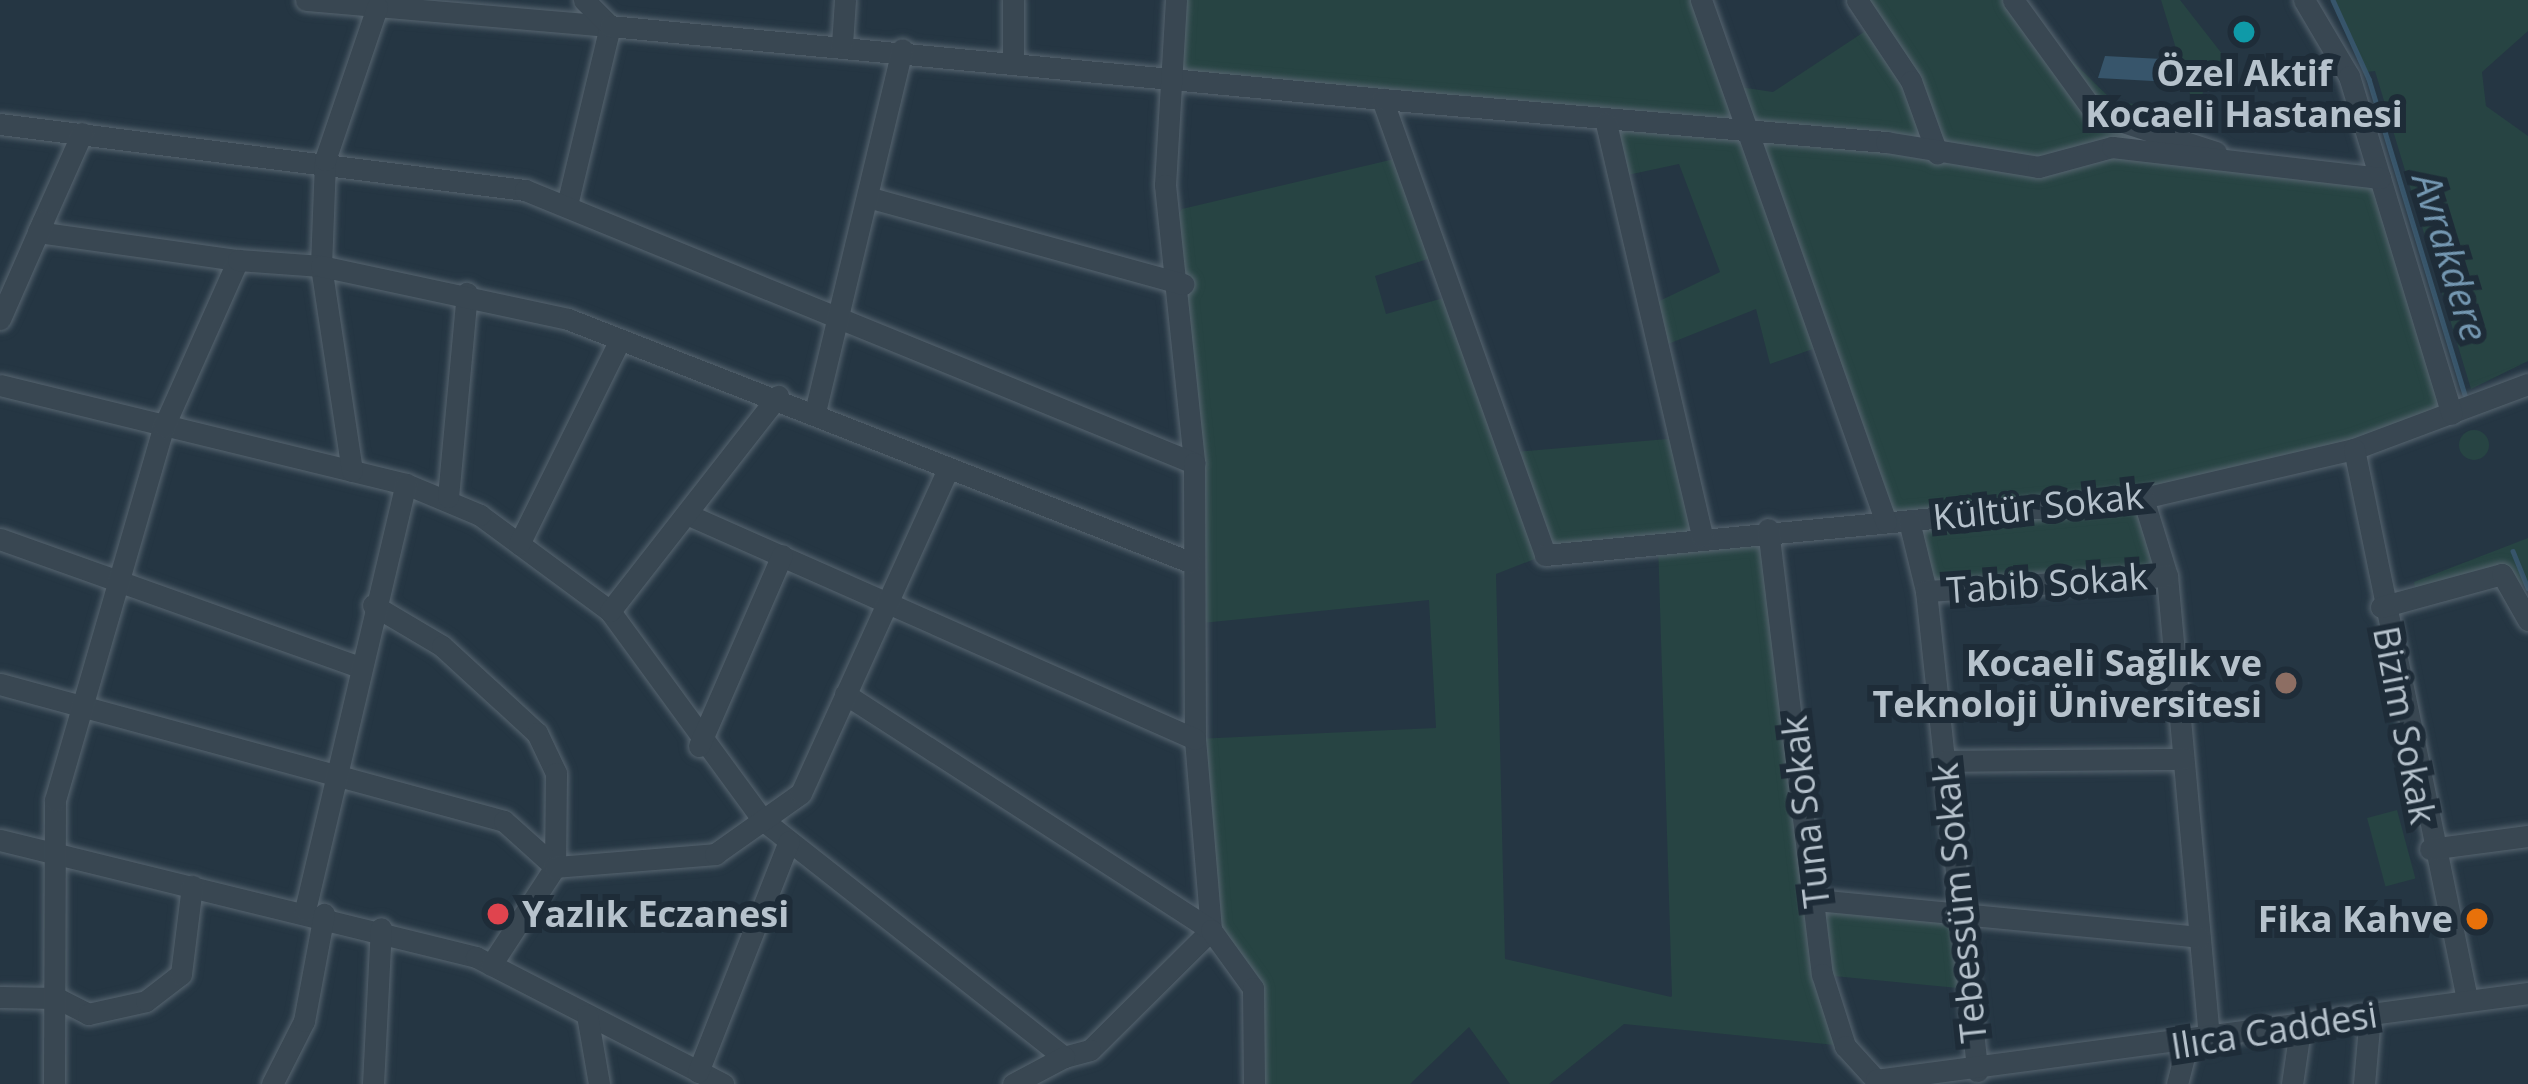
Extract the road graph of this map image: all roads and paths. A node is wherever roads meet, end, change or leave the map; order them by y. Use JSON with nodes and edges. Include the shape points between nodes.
{"nodes":[{"id":1,"x":307,"y":0,"type":"edge"},
{"id":2,"x":584,"y":0,"type":"edge"},
{"id":3,"x":845,"y":0,"type":"edge"},
{"id":4,"x":1013,"y":0,"type":"edge"},
{"id":5,"x":1175,"y":0,"type":"edge"},
{"id":6,"x":1701,"y":0,"type":"edge"},
{"id":7,"x":1857,"y":0,"type":"edge"},
{"id":8,"x":2013,"y":0,"type":"edge"},
{"id":9,"x":2304,"y":0,"type":"edge"},
{"id":10,"x":377,"y":7,"type":"junction"},
{"id":11,"x":610,"y":26,"type":"junction"},
{"id":12,"x":842,"y":44,"type":"junction"},
{"id":13,"x":902,"y":49,"type":"junction"},
{"id":14,"x":1013,"y":57,"type":"junction"},
{"id":15,"x":1165,"y":71,"type":"junction"},
{"id":16,"x":1382,"y":99,"type":"junction"},
{"id":17,"x":1606,"y":123,"type":"junction"},
{"id":18,"x":0,"y":124,"type":"edge"},
{"id":19,"x":82,"y":133,"type":"junction"},
{"id":20,"x":1750,"y":134,"type":"junction"},
{"id":21,"x":2216,"y":152,"type":"junction"},
{"id":22,"x":1937,"y":153,"type":"junction"},
{"id":23,"x":326,"y":160,"type":"junction"},
{"id":24,"x":2380,"y":178,"type":"junction"},
{"id":25,"x":871,"y":197,"type":"junction"},
{"id":26,"x":567,"y":205,"type":"junction"},
{"id":27,"x":43,"y":221,"type":"junction"},
{"id":28,"x":238,"y":260,"type":"junction"},
{"id":29,"x":321,"y":266,"type":"junction"},
{"id":30,"x":1183,"y":284,"type":"junction"},
{"id":31,"x":467,"y":293,"type":"junction"},
{"id":32,"x":0,"y":320,"type":"edge"},
{"id":33,"x":841,"y":325,"type":"junction"},
{"id":34,"x":620,"y":340,"type":"junction"},
{"id":35,"x":2528,"y":384,"type":"edge"},
{"id":36,"x":0,"y":385,"type":"edge"},
{"id":37,"x":778,"y":396,"type":"junction"},
{"id":38,"x":814,"y":412,"type":"junction"},
{"id":39,"x":2452,"y":414,"type":"junction"},
{"id":40,"x":164,"y":427,"type":"junction"},
{"id":41,"x":2354,"y":449,"type":"junction"},
{"id":42,"x":1194,"y":464,"type":"junction"},
{"id":43,"x":947,"y":470,"type":"junction"},
{"id":44,"x":352,"y":471,"type":"junction"},
{"id":45,"x":406,"y":484,"type":"junction"},
{"id":46,"x":448,"y":496,"type":"junction"},
{"id":47,"x":2143,"y":498,"type":"junction"},
{"id":48,"x":692,"y":516,"type":"junction"},
{"id":49,"x":1897,"y":521,"type":"junction"},
{"id":50,"x":1768,"y":529,"type":"junction"},
{"id":51,"x":1702,"y":536,"type":"junction"},
{"id":52,"x":0,"y":539,"type":"edge"},
{"id":53,"x":519,"y":544,"type":"junction"},
{"id":54,"x":782,"y":555,"type":"junction"},
{"id":55,"x":1190,"y":562,"type":"junction"},
{"id":56,"x":2502,"y":574,"type":"junction"},
{"id":57,"x":2167,"y":576,"type":"junction"},
{"id":58,"x":118,"y":582,"type":"junction"},
{"id":59,"x":2528,"y":587,"type":"edge"},
{"id":60,"x":1926,"y":591,"type":"junction"},
{"id":61,"x":893,"y":598,"type":"junction"},
{"id":62,"x":374,"y":605,"type":"junction"},
{"id":63,"x":2380,"y":607,"type":"junction"},
{"id":64,"x":610,"y":611,"type":"junction"},
{"id":65,"x":2528,"y":620,"type":"edge"},
{"id":66,"x":357,"y":666,"type":"junction"},
{"id":67,"x":0,"y":684,"type":"edge"},
{"id":68,"x":845,"y":694,"type":"junction"},
{"id":69,"x":80,"y":706,"type":"junction"},
{"id":70,"x":1195,"y":739,"type":"junction"},
{"id":71,"x":699,"y":746,"type":"junction"},
{"id":72,"x":2182,"y":759,"type":"junction"},
{"id":73,"x":1944,"y":760,"type":"junction"},
{"id":74,"x":333,"y":771,"type":"junction"},
{"id":75,"x":762,"y":819,"type":"junction"},
{"id":76,"x":2528,"y":836,"type":"edge"},
{"id":77,"x":0,"y":840,"type":"edge"},
{"id":78,"x":789,"y":842,"type":"junction"},
{"id":79,"x":2429,"y":849,"type":"junction"},
{"id":80,"x":56,"y":862,"type":"junction"},
{"id":81,"x":555,"y":867,"type":"junction"},
{"id":82,"x":192,"y":886,"type":"junction"},
{"id":83,"x":1816,"y":900,"type":"junction"},
{"id":84,"x":315,"y":912,"type":"junction"},
{"id":85,"x":1960,"y":916,"type":"junction"},
{"id":86,"x":381,"y":928,"type":"junction"},
{"id":87,"x":1211,"y":930,"type":"junction"},
{"id":88,"x":2199,"y":937,"type":"junction"},
{"id":89,"x":490,"y":965,"type":"junction"},
{"id":90,"x":2528,"y":993,"type":"edge"},
{"id":91,"x":0,"y":997,"type":"edge"},
{"id":92,"x":57,"y":998,"type":"junction"},
{"id":93,"x":2467,"y":999,"type":"junction"},
{"id":94,"x":586,"y":1016,"type":"junction"},
{"id":95,"x":2370,"y":1016,"type":"junction"},
{"id":96,"x":2300,"y":1030,"type":"junction"},
{"id":97,"x":2198,"y":1043,"type":"junction"},
{"id":98,"x":1064,"y":1057,"type":"junction"},
{"id":99,"x":1977,"y":1071,"type":"junction"},
{"id":100,"x":698,"y":1072,"type":"junction"},
{"id":101,"x":2005,"y":1077,"type":"edge"},
{"id":102,"x":1874,"y":1082,"type":"edge"},
{"id":103,"x":54,"y":1084,"type":"edge"},
{"id":104,"x":272,"y":1084,"type":"edge"},
{"id":105,"x":373,"y":1084,"type":"edge"},
{"id":106,"x":599,"y":1084,"type":"edge"},
{"id":107,"x":723,"y":1084,"type":"edge"},
{"id":108,"x":1013,"y":1084,"type":"edge"},
{"id":109,"x":1254,"y":1084,"type":"edge"},
{"id":110,"x":2177,"y":1084,"type":"edge"},
{"id":111,"x":2292,"y":1084,"type":"edge"},
{"id":112,"x":2364,"y":1084,"type":"edge"}],
"edges":[{"from":1,"to":10,"type":"street"},
{"from":2,"to":11,"type":"street"},
{"from":3,"to":12,"type":"street"},
{"from":4,"to":14,"type":"street"},
{"from":5,"to":15,"type":"street"},
{"from":6,"to":20,"type":"street","name":"Tebessüm Sokak"},
{"from":7,"to":22,"type":"street","via":[[1911,81]]},
{"from":8,"to":21,"type":"street","via":[[2095,113]]},
{"from":9,"to":24,"type":"street","via":[[2349,76]]},
{"from":10,"to":11,"type":"street"},
{"from":10,"to":23,"type":"street"},
{"from":11,"to":12,"type":"street"},
{"from":11,"to":26,"type":"street"},
{"from":12,"to":13,"type":"street"},
{"from":13,"to":14,"type":"street"},
{"from":13,"to":25,"type":"street"},
{"from":14,"to":15,"type":"street"},
{"from":15,"to":16,"type":"street"},
{"from":15,"to":30,"type":"street","via":[[1165,185]]},
{"from":16,"to":17,"type":"street"},
{"from":16,"to":51,"type":"street","name":"Kültür Sokak","via":[[1535,546],[1545,555]]},
{"from":17,"to":20,"type":"street"},
{"from":17,"to":51,"type":"street"},
{"from":18,"to":19,"type":"street"},
{"from":19,"to":23,"type":"street"},
{"from":19,"to":27,"type":"street"},
{"from":20,"to":22,"type":"street"},
{"from":20,"to":49,"type":"street","name":"Tebessüm Sokak"},
{"from":21,"to":22,"type":"street","via":[[2112,147],[2038,167]]},
{"from":21,"to":24,"type":"street"},
{"from":23,"to":26,"type":"street","via":[[455,174]]},
{"from":23,"to":29,"type":"street"},
{"from":24,"to":39,"type":"street"},
{"from":25,"to":30,"type":"street"},
{"from":25,"to":33,"type":"street"},
{"from":26,"to":33,"type":"street"},
{"from":27,"to":28,"type":"street","via":[[38,232]]},
{"from":27,"to":32,"type":"street"},
{"from":28,"to":29,"type":"street"},
{"from":28,"to":40,"type":"street"},
{"from":29,"to":31,"type":"street"},
{"from":29,"to":44,"type":"street"},
{"from":30,"to":42,"type":"street"},
{"from":31,"to":34,"type":"street"},
{"from":31,"to":46,"type":"street"},
{"from":33,"to":38,"type":"street"},
{"from":33,"to":42,"type":"street"},
{"from":34,"to":37,"type":"street"},
{"from":34,"to":53,"type":"street"},
{"from":35,"to":39,"type":"street","name":"Kültür Sokak"},
{"from":36,"to":40,"type":"street"},
{"from":37,"to":38,"type":"street"},
{"from":37,"to":48,"type":"street"},
{"from":38,"to":43,"type":"street"},
{"from":39,"to":41,"type":"street","name":"Kültür Sokak"},
{"from":40,"to":44,"type":"street"},
{"from":40,"to":58,"type":"street"},
{"from":41,"to":47,"type":"street","name":"Kültür Sokak"},
{"from":41,"to":63,"type":"street","name":"Bizim Sokak"},
{"from":42,"to":55,"type":"street"},
{"from":43,"to":55,"type":"street"},
{"from":43,"to":61,"type":"street"},
{"from":44,"to":45,"type":"street"},
{"from":45,"to":46,"type":"street"},
{"from":45,"to":62,"type":"street"},
{"from":46,"to":53,"type":"street"},
{"from":47,"to":49,"type":"street","name":"Kültür Sokak"},
{"from":47,"to":57,"type":"street"},
{"from":48,"to":54,"type":"street"},
{"from":48,"to":64,"type":"street"},
{"from":49,"to":50,"type":"street","name":"Kültür Sokak"},
{"from":49,"to":60,"type":"street","name":"Tebessüm Sokak"},
{"from":50,"to":51,"type":"street","name":"Kültür Sokak"},
{"from":50,"to":83,"type":"street","name":"Tuna Sokak"},
{"from":52,"to":58,"type":"street"},
{"from":53,"to":64,"type":"street"},
{"from":54,"to":61,"type":"street"},
{"from":54,"to":71,"type":"street"},
{"from":55,"to":70,"type":"street"},
{"from":56,"to":59,"type":"street"},
{"from":56,"to":63,"type":"street"},
{"from":56,"to":65,"type":"street"},
{"from":57,"to":60,"type":"street","name":"Tabib Sokak"},
{"from":57,"to":72,"type":"street"},
{"from":58,"to":66,"type":"street"},
{"from":58,"to":69,"type":"street"},
{"from":60,"to":73,"type":"street","name":"Tebessüm Sokak"},
{"from":61,"to":68,"type":"street"},
{"from":61,"to":70,"type":"street"},
{"from":62,"to":66,"type":"street"},
{"from":62,"to":81,"type":"street","via":[[442,646],[537,733],[556,773]]},
{"from":63,"to":79,"type":"street","name":"Bizim Sokak"},
{"from":64,"to":71,"type":"street"},
{"from":66,"to":74,"type":"street"},
{"from":67,"to":69,"type":"street"},
{"from":68,"to":75,"type":"street","via":[[801,793]]},
{"from":68,"to":87,"type":"street"},
{"from":69,"to":74,"type":"street"},
{"from":69,"to":80,"type":"street","via":[[55,800]]},
{"from":70,"to":87,"type":"street"},
{"from":71,"to":75,"type":"street"},
{"from":72,"to":73,"type":"street"},
{"from":72,"to":88,"type":"street"},
{"from":73,"to":85,"type":"street","name":"Tebessüm Sokak"},
{"from":74,"to":81,"type":"street","via":[[504,821]]},
{"from":74,"to":84,"type":"street"},
{"from":75,"to":78,"type":"street"},
{"from":75,"to":81,"type":"street","via":[[715,854]]},
{"from":76,"to":79,"type":"street"},
{"from":77,"to":80,"type":"street"},
{"from":78,"to":98,"type":"street"},
{"from":78,"to":100,"type":"street"},
{"from":79,"to":93,"type":"street","name":"Bizim Sokak"},
{"from":80,"to":82,"type":"street"},
{"from":80,"to":92,"type":"street"},
{"from":81,"to":89,"type":"street"},
{"from":82,"to":84,"type":"street"},
{"from":82,"to":92,"type":"street","via":[[181,974],[146,1001],[88,1014]]},
{"from":83,"to":85,"type":"street"},
{"from":83,"to":102,"type":"street","name":"Tuna Sokak","via":[[1822,974],[1845,1046]]},
{"from":84,"to":86,"type":"street"},
{"from":84,"to":104,"type":"street","via":[[304,1021]]},
{"from":85,"to":88,"type":"street"},
{"from":85,"to":99,"type":"street","name":"Tebessüm Sokak"},
{"from":86,"to":89,"type":"street"},
{"from":86,"to":105,"type":"street"},
{"from":87,"to":98,"type":"street","via":[[1090,1050]]},
{"from":87,"to":109,"type":"street","via":[[1253,988]]},
{"from":88,"to":97,"type":"street"},
{"from":89,"to":94,"type":"street"},
{"from":90,"to":93,"type":"street","name":"Ilıca Caddesi"},
{"from":91,"to":92,"type":"street"},
{"from":92,"to":103,"type":"street"},
{"from":93,"to":95,"type":"street","name":"Ilıca Caddesi"},
{"from":94,"to":100,"type":"street"},
{"from":94,"to":106,"type":"street"},
{"from":95,"to":96,"type":"street","name":"Ilıca Caddesi"},
{"from":95,"to":112,"type":"street"},
{"from":96,"to":97,"type":"street","name":"Ilıca Caddesi"},
{"from":96,"to":111,"type":"street"},
{"from":97,"to":101,"type":"street","name":"Ilıca Caddesi"},
{"from":97,"to":110,"type":"street"},
{"from":98,"to":108,"type":"street"},
{"from":99,"to":101,"type":"street","name":"Ilıca Caddesi"},
{"from":99,"to":102,"type":"street","name":"Ilıca Caddesi"},
{"from":100,"to":107,"type":"street"}]}
